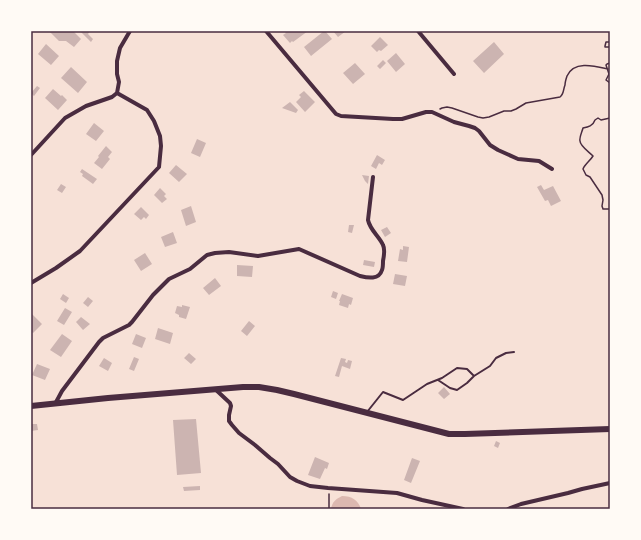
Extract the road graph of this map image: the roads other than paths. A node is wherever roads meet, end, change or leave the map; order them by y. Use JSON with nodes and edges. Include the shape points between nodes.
{"nodes":[{"id":1,"x":130,"y":31,"type":"edge"},
{"id":2,"x":266,"y":31,"type":"edge"},
{"id":3,"x":418,"y":31,"type":"edge"},
{"id":4,"x":454,"y":74,"type":"dead end"},
{"id":5,"x":117,"y":93,"type":"junction"},
{"id":6,"x":31,"y":155,"type":"edge"},
{"id":7,"x":552,"y":169,"type":"dead end"},
{"id":8,"x":373,"y":177,"type":"dead end"},
{"id":9,"x":31,"y":283,"type":"edge"},
{"id":10,"x":514,"y":352,"type":"dead end"},
{"id":11,"x":474,"y":376,"type":"junction"},
{"id":12,"x":438,"y":380,"type":"junction"},
{"id":13,"x":215,"y":389,"type":"junction"},
{"id":14,"x":55,"y":404,"type":"junction"},
{"id":15,"x":31,"y":406,"type":"edge"},
{"id":16,"x":366,"y":413,"type":"junction"},
{"id":17,"x":610,"y":429,"type":"edge"},
{"id":18,"x":610,"y":483,"type":"edge"},
{"id":19,"x":463,"y":509,"type":"edge"},
{"id":20,"x":508,"y":509,"type":"edge"}],
"edges":[{"from":1,"to":5,"type":"street","via":[[120,48],[117,61]]},
{"from":2,"to":7,"type":"street","via":[[336,114],[402,119],[432,112],[475,128],[498,150],[518,159],[540,161]]},
{"from":3,"to":4,"type":"street"},
{"from":5,"to":6,"type":"street","via":[[66,118]]},
{"from":5,"to":9,"type":"street","via":[[147,110],[154,121],[160,136],[159,167],[80,251]]},
{"from":8,"to":14,"type":"street","via":[[368,220],[383,245],[380,275],[369,278],[360,276],[299,249],[258,256],[229,252],[207,255],[190,269],[169,279],[129,325],[98,342]]},
{"from":10,"to":11,"type":"lane","via":[[496,358],[490,366]]},
{"from":11,"to":12,"type":"lane","via":[[467,369],[457,368]]},
{"from":11,"to":12,"type":"lane","via":[[457,390]]},
{"from":12,"to":16,"type":"lane","via":[[403,400],[383,392]]},
{"from":13,"to":14,"type":"main road"},
{"from":13,"to":16,"type":"main road","via":[[259,387]]},
{"from":13,"to":19,"type":"street","via":[[230,403],[229,421],[232,425],[297,481],[310,486],[397,493]]},
{"from":14,"to":15,"type":"main road"},
{"from":16,"to":17,"type":"main road","via":[[449,434]]},
{"from":18,"to":20,"type":"street"}]}
